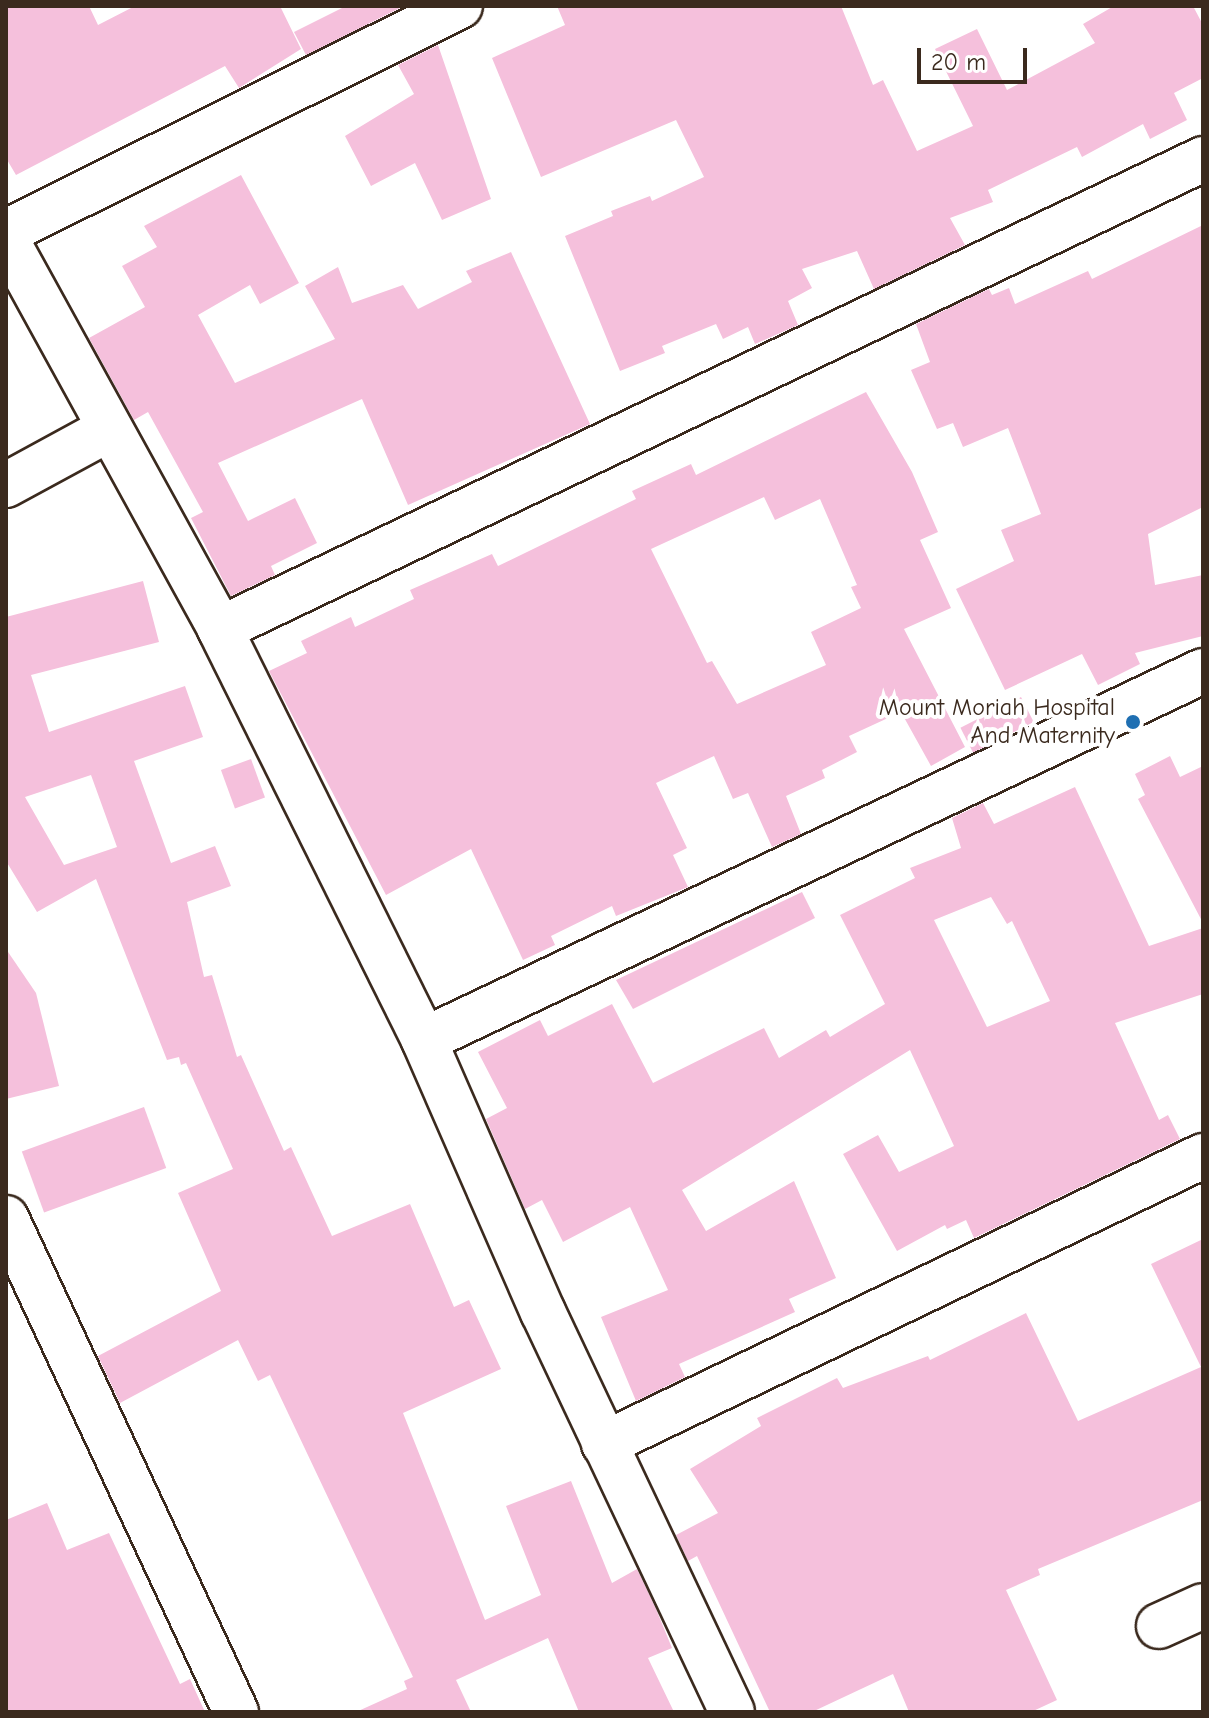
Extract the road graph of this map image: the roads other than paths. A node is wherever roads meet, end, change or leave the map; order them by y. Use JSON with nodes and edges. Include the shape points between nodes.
{"nodes":[{"id":1,"x":460,"y":6,"type":"edge"},
{"id":2,"x":1203,"y":159,"type":"edge"},
{"id":3,"x":6,"y":232,"type":"edge"},
{"id":4,"x":6,"y":239,"type":"edge"},
{"id":5,"x":109,"y":429,"type":"junction"},
{"id":6,"x":6,"y":485,"type":"edge"},
{"id":7,"x":220,"y":629,"type":"junction"},
{"id":8,"x":1203,"y":671,"type":"edge"},
{"id":9,"x":424,"y":1040,"type":"junction"},
{"id":10,"x":1203,"y":1156,"type":"edge"},
{"id":11,"x":6,"y":1218,"type":"edge"},
{"id":12,"x":604,"y":1444,"type":"junction"},
{"id":13,"x":1203,"y":1606,"type":"edge"},
{"id":14,"x":1159,"y":1626,"type":"dead end"},
{"id":15,"x":236,"y":1712,"type":"edge"},
{"id":16,"x":732,"y":1712,"type":"edge"}],
"edges":[{"from":1,"to":3,"type":"street"},
{"from":2,"to":7,"type":"street"},
{"from":4,"to":5,"type":"street"},
{"from":5,"to":6,"type":"street"},
{"from":5,"to":7,"type":"street"},
{"from":7,"to":9,"type":"street"},
{"from":8,"to":9,"type":"street"},
{"from":9,"to":12,"type":"street"},
{"from":10,"to":12,"type":"street"},
{"from":11,"to":15,"type":"street"},
{"from":12,"to":16,"type":"street"},
{"from":13,"to":14,"type":"street"}]}
